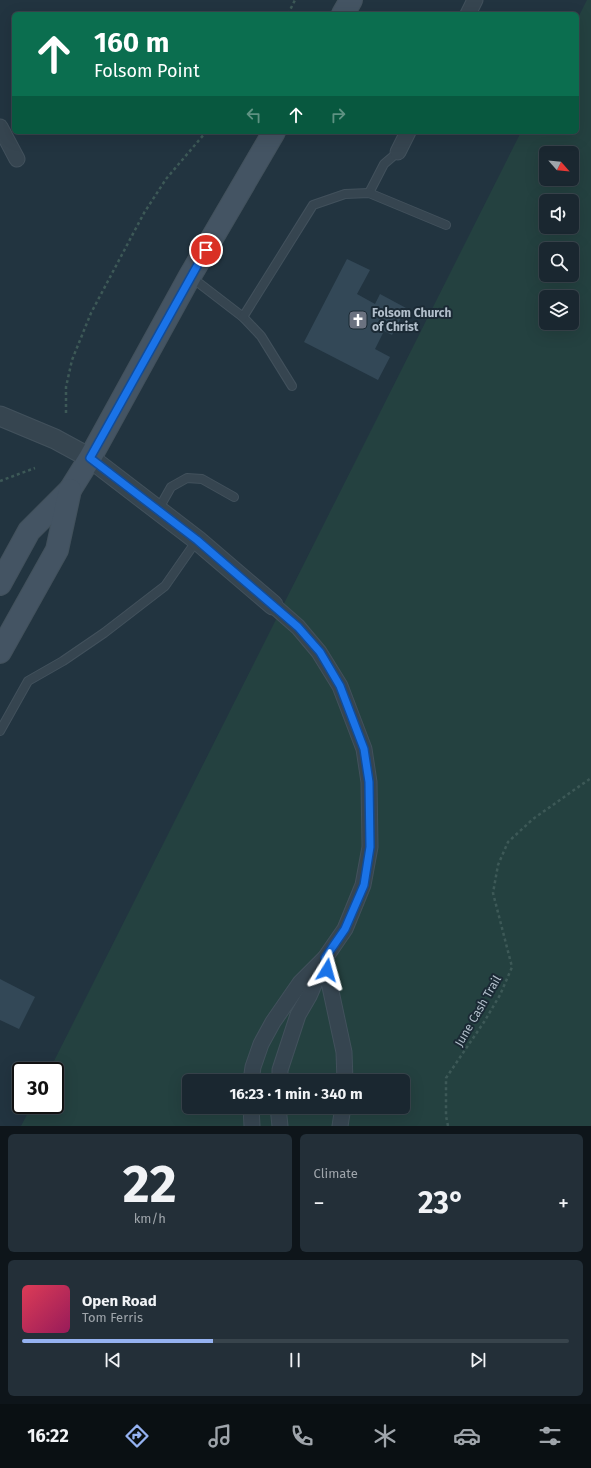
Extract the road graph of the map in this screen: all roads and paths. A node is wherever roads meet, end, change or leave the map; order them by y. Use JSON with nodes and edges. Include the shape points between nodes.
{"nodes":[{"id":1,"x":295,"y":0,"type":"edge"},
{"id":2,"x":351,"y":0,"type":"edge"},
{"id":3,"x":475,"y":0,"type":"edge"},
{"id":4,"x":289,"y":12,"type":"edge"},
{"id":5,"x":344,"y":12,"type":"edge"},
{"id":6,"x":469,"y":12,"type":"edge"},
{"id":7,"x":0,"y":127,"type":"edge"},
{"id":8,"x":204,"y":134,"type":"edge"},
{"id":9,"x":273,"y":134,"type":"edge"},
{"id":10,"x":407,"y":134,"type":"edge"},
{"id":11,"x":398,"y":152,"type":"joint"},
{"id":12,"x":18,"y":159,"type":"dead end"},
{"id":13,"x":369,"y":193,"type":"junction"},
{"id":14,"x":446,"y":225,"type":"dead end"},
{"id":15,"x":190,"y":276,"type":"junction"},
{"id":16,"x":243,"y":317,"type":"junction"},
{"id":17,"x":292,"y":386,"type":"dead end"},
{"id":18,"x":66,"y":413,"type":"dead end"},
{"id":19,"x":0,"y":416,"type":"edge"},
{"id":20,"x":90,"y":458,"type":"junction"},
{"id":21,"x":35,"y":468,"type":"dead end"},
{"id":22,"x":0,"y":481,"type":"edge"},
{"id":23,"x":70,"y":490,"type":"junction"},
{"id":24,"x":234,"y":497,"type":"dead end"},
{"id":25,"x":158,"y":511,"type":"junction"},
{"id":26,"x":197,"y":540,"type":"junction"},
{"id":27,"x":0,"y":584,"type":"edge"},
{"id":28,"x":274,"y":605,"type":"joint"},
{"id":29,"x":0,"y":652,"type":"edge"},
{"id":30,"x":0,"y":731,"type":"edge"},
{"id":31,"x":591,"y":778,"type":"edge"},
{"id":32,"x":325,"y":958,"type":"junction"},
{"id":33,"x":252,"y":1074,"type":"edge"},
{"id":34,"x":280,"y":1074,"type":"edge"},
{"id":35,"x":345,"y":1074,"type":"edge"},
{"id":36,"x":251,"y":1114,"type":"edge"},
{"id":37,"x":279,"y":1114,"type":"edge"},
{"id":38,"x":342,"y":1114,"type":"edge"},
{"id":39,"x":252,"y":1126,"type":"edge"},
{"id":40,"x":280,"y":1126,"type":"edge"},
{"id":41,"x":340,"y":1126,"type":"edge"},
{"id":42,"x":448,"y":1126,"type":"edge"}],
"edges":[{"from":1,"to":4,"type":"path"},
{"from":2,"to":5,"type":"main road"},
{"from":3,"to":6,"type":"street"},
{"from":7,"to":12,"type":"street"},
{"from":8,"to":18,"type":"path","via":[[166,179],[144,213],[91,313],[72,360],[66,388]]},
{"from":9,"to":15,"type":"main road"},
{"from":10,"to":11,"type":"street"},
{"from":11,"to":13,"type":"lane","via":[[384,164]]},
{"from":13,"to":14,"type":"lane"},
{"from":13,"to":16,"type":"lane","via":[[345,194],[314,205]]},
{"from":15,"to":16,"type":"lane"},
{"from":15,"to":20,"type":"main road"},
{"from":16,"to":17,"type":"lane","via":[[261,336]]},
{"from":19,"to":20,"type":"street","via":[[55,439]]},
{"from":20,"to":23,"type":"main road"},
{"from":20,"to":25,"type":"street"},
{"from":21,"to":22,"type":"path"},
{"from":23,"to":27,"type":"main road","via":[[29,531]]},
{"from":23,"to":29,"type":"main road","via":[[57,550]]},
{"from":24,"to":25,"type":"lane","via":[[202,479],[187,478],[171,487]]},
{"from":25,"to":26,"type":"street"},
{"from":26,"to":28,"type":"street"},
{"from":26,"to":30,"type":"lane","via":[[165,586],[104,633],[28,681]]},
{"from":28,"to":32,"type":"street","via":[[320,652],[340,686],[364,749],[369,782],[370,847],[364,885],[345,929]]},
{"from":31,"to":42,"type":"path","name":"June Cash Trail","via":[[533,819],[508,842],[500,859],[493,894],[512,967],[484,1022],[446,1078]]},
{"from":32,"to":33,"type":"street","via":[[300,983],[273,1022],[260,1044]]},
{"from":32,"to":34,"type":"street","via":[[298,1015]]},
{"from":32,"to":35,"type":"street","via":[[344,1052]]},
{"from":36,"to":39,"type":"street"},
{"from":37,"to":40,"type":"street"},
{"from":38,"to":41,"type":"street"}]}
